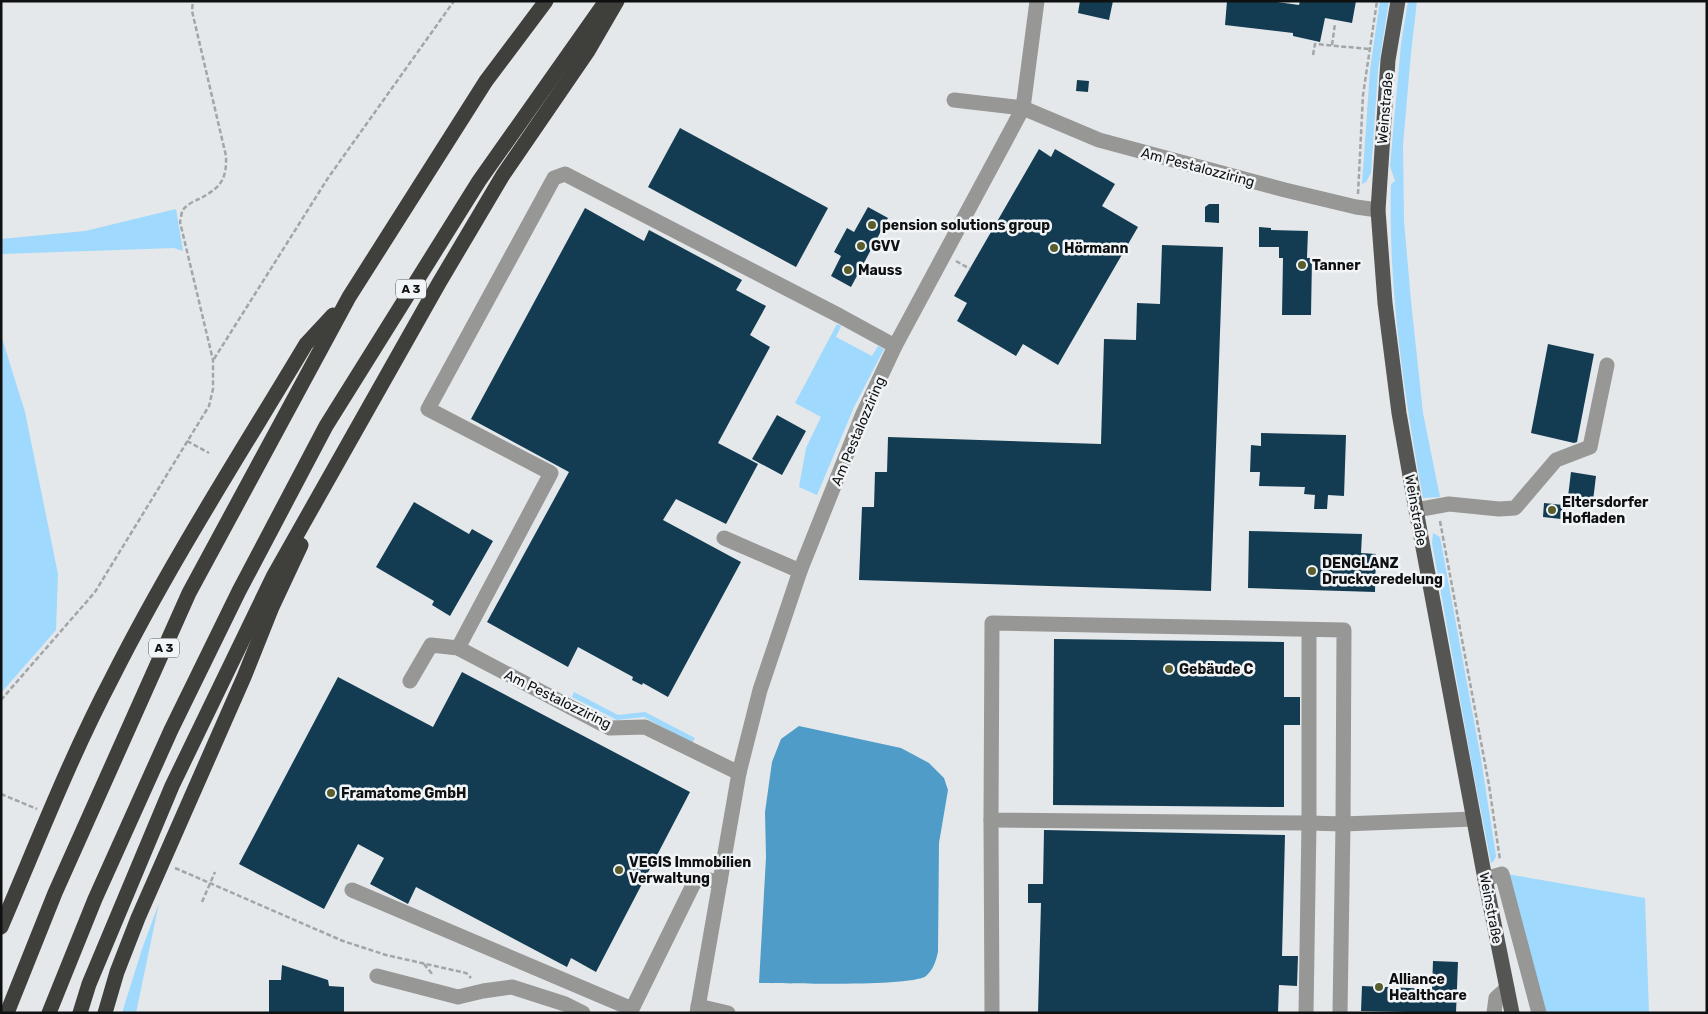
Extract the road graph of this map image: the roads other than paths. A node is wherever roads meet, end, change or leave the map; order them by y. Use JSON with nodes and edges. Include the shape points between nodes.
{"nodes":[{"id":1,"x":546,"y":1,"type":"edge"},
{"id":2,"x":606,"y":1,"type":"edge"},
{"id":3,"x":617,"y":1,"type":"edge"},
{"id":4,"x":1037,"y":1,"type":"edge"},
{"id":5,"x":1398,"y":1,"type":"edge"},
{"id":6,"x":954,"y":100,"type":"dead end"},
{"id":7,"x":1023,"y":108,"type":"junction"},
{"id":8,"x":1378,"y":210,"type":"junction"},
{"id":9,"x":349,"y":297,"type":"junction"},
{"id":10,"x":895,"y":346,"type":"junction"},
{"id":11,"x":1607,"y":365,"type":"dead end"},
{"id":12,"x":328,"y":478,"type":"junction"},
{"id":13,"x":1416,"y":510,"type":"junction"},
{"id":14,"x":724,"y":538,"type":"dead end"},
{"id":15,"x":800,"y":571,"type":"junction"},
{"id":16,"x":1309,"y":630,"type":"junction"},
{"id":17,"x":458,"y":648,"type":"junction"},
{"id":18,"x":410,"y":681,"type":"dead end"},
{"id":19,"x":739,"y":773,"type":"junction"},
{"id":20,"x":1474,"y":818,"type":"junction"},
{"id":21,"x":991,"y":820,"type":"junction"},
{"id":22,"x":1309,"y":823,"type":"junction"},
{"id":23,"x":1343,"y":824,"type":"junction"},
{"id":24,"x":1485,"y":879,"type":"junction"},
{"id":25,"x":720,"y":882,"type":"junction"},
{"id":26,"x":352,"y":890,"type":"dead end"},
{"id":27,"x":1,"y":927,"type":"edge"},
{"id":28,"x":377,"y":976,"type":"dead end"},
{"id":29,"x":1507,"y":988,"type":"junction"},
{"id":30,"x":698,"y":1010,"type":"edge"},
{"id":31,"x":7,"y":1013,"type":"edge"},
{"id":32,"x":49,"y":1013,"type":"edge"},
{"id":33,"x":80,"y":1013,"type":"edge"},
{"id":34,"x":105,"y":1013,"type":"edge"},
{"id":35,"x":583,"y":1013,"type":"edge"},
{"id":36,"x":728,"y":1013,"type":"edge"},
{"id":37,"x":992,"y":1013,"type":"edge"},
{"id":38,"x":1306,"y":1013,"type":"edge"},
{"id":39,"x":1340,"y":1013,"type":"edge"},
{"id":40,"x":1494,"y":1013,"type":"edge"},
{"id":41,"x":1512,"y":1013,"type":"edge"},
{"id":42,"x":1539,"y":1013,"type":"edge"}],
"edges":[{"from":1,"to":9,"type":"highway","number":"A 3","via":[[486,81]]},
{"from":2,"to":32,"type":"highway","number":"A 3","via":[[479,181],[326,426],[239,591],[171,730],[95,899]]},
{"from":3,"to":12,"type":"highway","via":[[588,51],[503,175]]},
{"from":4,"to":7,"type":"street","name":"Am Pestalozziring"},
{"from":5,"to":8,"type":"main road","name":"Weinstraße","via":[[1388,60]]},
{"from":6,"to":7,"type":"street"},
{"from":7,"to":8,"type":"street","name":"Am Pestalozziring","via":[[1099,140]]},
{"from":7,"to":10,"type":"street","name":"Am Pestalozziring"},
{"from":8,"to":13,"type":"main road","name":"Weinstraße","via":[[1386,312]]},
{"from":9,"to":27,"type":"highway","via":[[306,344],[158,592],[73,758]]},
{"from":9,"to":31,"type":"highway","number":"A 3","via":[[189,593],[55,893]]},
{"from":10,"to":15,"type":"street","name":"Am Pestalozziring","via":[[862,416]]},
{"from":10,"to":17,"type":"street","via":[[565,174],[554,178],[428,409],[551,473]]},
{"from":11,"to":13,"type":"street","via":[[1590,447],[1556,460],[1515,508],[1449,504]]},
{"from":12,"to":33,"type":"highway","via":[[273,577],[172,786]]},
{"from":12,"to":34,"type":"highway","via":[[138,918]]},
{"from":13,"to":20,"type":"main road","name":"Weinstraße"},
{"from":14,"to":15,"type":"street"},
{"from":15,"to":19,"type":"street","name":"Am Pestalozziring","via":[[760,690]]},
{"from":16,"to":21,"type":"street","via":[[992,623]]},
{"from":16,"to":22,"type":"street"},
{"from":16,"to":23,"type":"street","via":[[1344,630]]},
{"from":17,"to":18,"type":"street","name":"Am Pestalozziring","via":[[431,644]]},
{"from":17,"to":19,"type":"street","name":"Am Pestalozziring","via":[[610,728],[645,727]]},
{"from":19,"to":25,"type":"street","name":"Am Pestalozziring"},
{"from":20,"to":23,"type":"street"},
{"from":20,"to":24,"type":"main road","name":"Weinstraße"},
{"from":21,"to":22,"type":"street"},
{"from":21,"to":37,"type":"street"},
{"from":22,"to":23,"type":"street"},
{"from":22,"to":38,"type":"street"},
{"from":23,"to":39,"type":"street"},
{"from":24,"to":29,"type":"main road","name":"Weinstraße"},
{"from":24,"to":42,"type":"street","via":[[1502,874]]},
{"from":25,"to":26,"type":"street","via":[[695,881],[632,1010]]},
{"from":25,"to":30,"type":"street","name":"Am Pestalozziring"},
{"from":28,"to":35,"type":"street","via":[[458,997],[512,986]]},
{"from":29,"to":40,"type":"street","via":[[1496,998]]},
{"from":29,"to":41,"type":"main road","name":"Weinstraße"},
{"from":30,"to":36,"type":"street"}]}
